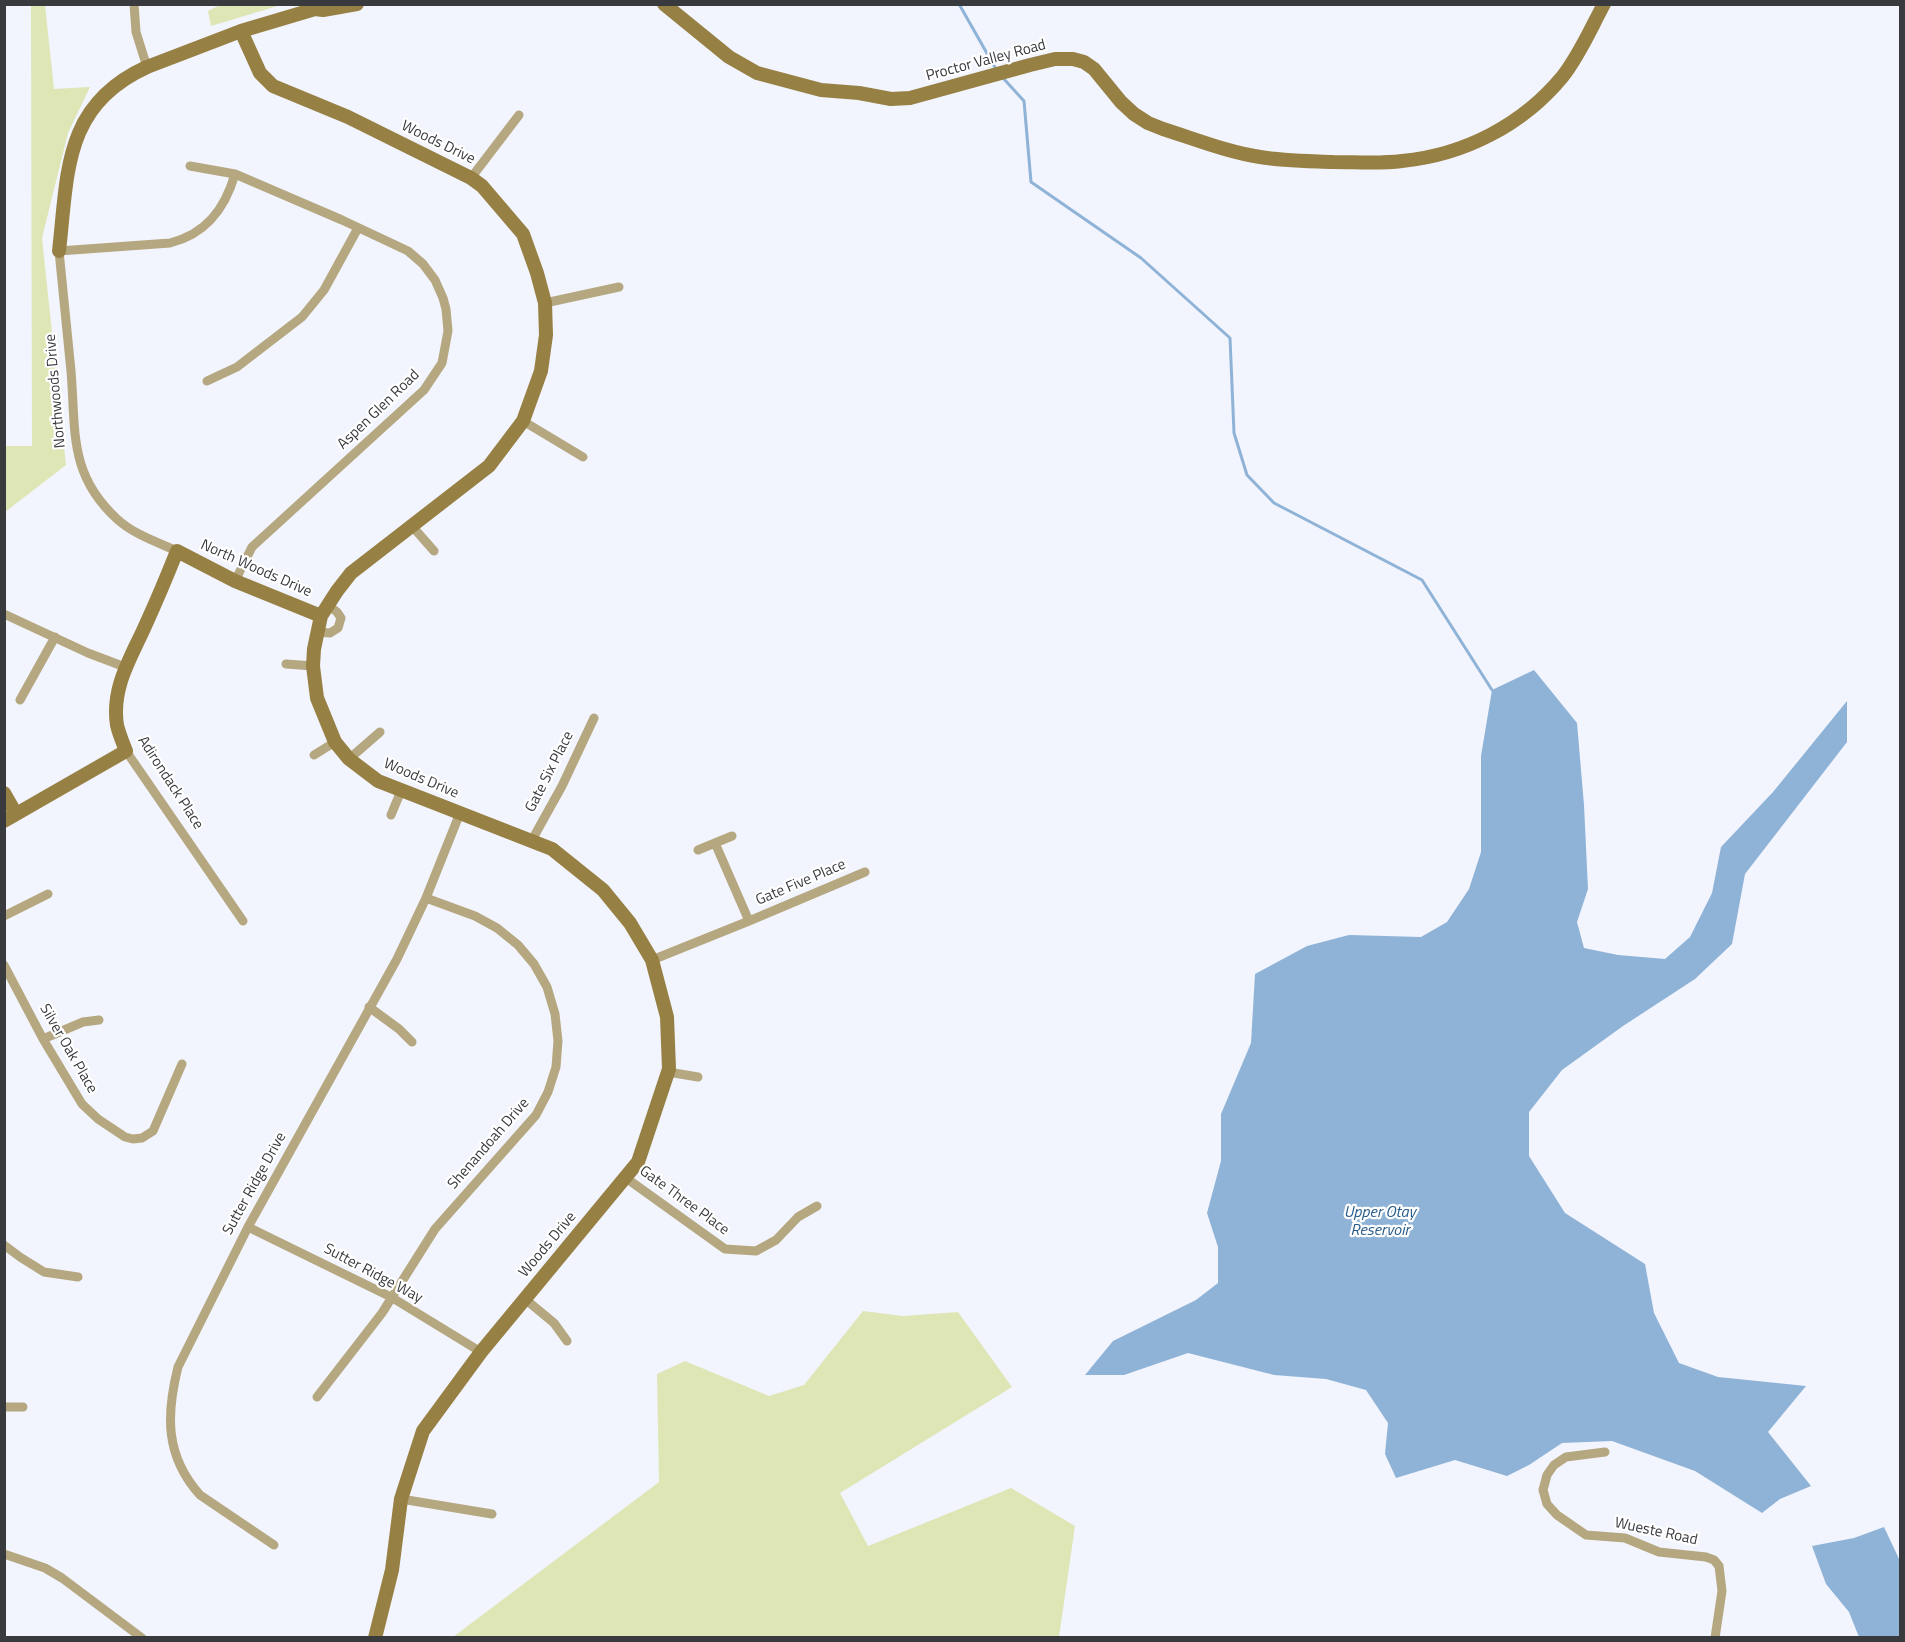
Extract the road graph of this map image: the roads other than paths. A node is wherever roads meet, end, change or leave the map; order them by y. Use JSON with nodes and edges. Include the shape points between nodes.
{"nodes":[{"id":1,"x":134,"y":4,"type":"edge"},
{"id":2,"x":357,"y":4,"type":"edge"},
{"id":3,"x":664,"y":4,"type":"edge"},
{"id":4,"x":1604,"y":4,"type":"edge"},
{"id":5,"x":316,"y":7,"type":"edge"},
{"id":6,"x":241,"y":31,"type":"junction"},
{"id":7,"x":147,"y":67,"type":"junction"},
{"id":8,"x":519,"y":115,"type":"dead end"},
{"id":9,"x":190,"y":166,"type":"dead end"},
{"id":10,"x":235,"y":174,"type":"junction"},
{"id":11,"x":471,"y":178,"type":"junction"},
{"id":12,"x":358,"y":228,"type":"junction"},
{"id":13,"x":60,"y":251,"type":"junction"},
{"id":14,"x":619,"y":287,"type":"dead end"},
{"id":15,"x":545,"y":303,"type":"junction"},
{"id":16,"x":207,"y":381,"type":"dead end"},
{"id":17,"x":523,"y":421,"type":"junction"},
{"id":18,"x":583,"y":457,"type":"dead end"},
{"id":19,"x":412,"y":526,"type":"junction"},
{"id":20,"x":177,"y":551,"type":"junction"},
{"id":21,"x":434,"y":551,"type":"dead end"},
{"id":22,"x":235,"y":581,"type":"junction"},
{"id":23,"x":324,"y":610,"type":"junction"},
{"id":24,"x":4,"y":614,"type":"edge"},
{"id":25,"x":317,"y":632,"type":"junction"},
{"id":26,"x":55,"y":637,"type":"junction"},
{"id":27,"x":286,"y":664,"type":"dead end"},
{"id":28,"x":313,"y":666,"type":"junction"},
{"id":29,"x":125,"y":667,"type":"junction"},
{"id":30,"x":20,"y":700,"type":"dead end"},
{"id":31,"x":594,"y":718,"type":"dead end"},
{"id":32,"x":380,"y":732,"type":"dead end"},
{"id":33,"x":335,"y":742,"type":"junction"},
{"id":34,"x":126,"y":751,"type":"junction"},
{"id":35,"x":314,"y":755,"type":"dead end"},
{"id":36,"x":349,"y":759,"type":"junction"},
{"id":37,"x":401,"y":791,"type":"junction"},
{"id":38,"x":4,"y":793,"type":"edge"},
{"id":39,"x":460,"y":813,"type":"junction"},
{"id":40,"x":391,"y":815,"type":"dead end"},
{"id":41,"x":10,"y":817,"type":"edge"},
{"id":42,"x":732,"y":836,"type":"dead end"},
{"id":43,"x":532,"y":840,"type":"junction"},
{"id":44,"x":715,"y":843,"type":"junction"},
{"id":45,"x":698,"y":850,"type":"dead end"},
{"id":46,"x":865,"y":872,"type":"dead end"},
{"id":47,"x":48,"y":894,"type":"dead end"},
{"id":48,"x":426,"y":898,"type":"junction"},
{"id":49,"x":4,"y":916,"type":"edge"},
{"id":50,"x":243,"y":921,"type":"dead end"},
{"id":51,"x":749,"y":921,"type":"junction"},
{"id":52,"x":652,"y":960,"type":"junction"},
{"id":53,"x":4,"y":965,"type":"edge"},
{"id":54,"x":369,"y":1007,"type":"junction"},
{"id":55,"x":99,"y":1020,"type":"dead end"},
{"id":56,"x":43,"y":1039,"type":"junction"},
{"id":57,"x":412,"y":1042,"type":"dead end"},
{"id":58,"x":182,"y":1064,"type":"dead end"},
{"id":59,"x":668,"y":1072,"type":"junction"},
{"id":60,"x":698,"y":1077,"type":"dead end"},
{"id":61,"x":626,"y":1178,"type":"junction"},
{"id":62,"x":817,"y":1206,"type":"dead end"},
{"id":63,"x":248,"y":1227,"type":"junction"},
{"id":64,"x":4,"y":1245,"type":"edge"},
{"id":65,"x":78,"y":1277,"type":"dead end"},
{"id":66,"x":391,"y":1297,"type":"junction"},
{"id":67,"x":525,"y":1299,"type":"junction"},
{"id":68,"x":567,"y":1341,"type":"dead end"},
{"id":69,"x":481,"y":1352,"type":"junction"},
{"id":70,"x":317,"y":1397,"type":"dead end"},
{"id":71,"x":4,"y":1407,"type":"edge"},
{"id":72,"x":23,"y":1407,"type":"dead end"},
{"id":73,"x":1605,"y":1452,"type":"dead end"},
{"id":74,"x":401,"y":1499,"type":"junction"},
{"id":75,"x":492,"y":1514,"type":"dead end"},
{"id":76,"x":274,"y":1545,"type":"dead end"},
{"id":77,"x":4,"y":1554,"type":"edge"},
{"id":78,"x":142,"y":1638,"type":"edge"},
{"id":79,"x":375,"y":1638,"type":"edge"},
{"id":80,"x":1715,"y":1638,"type":"edge"}],
"edges":[{"from":1,"to":7,"type":"street","via":[[136,32]]},
{"from":2,"to":5,"type":"street","via":[[323,10]]},
{"from":3,"to":4,"type":"street","name":"Proctor Valley Road","via":[[746,68],[821,90],[910,98],[1030,65],[1073,58],[1094,69],[1134,114],[1163,129],[1259,157],[1378,163],[1450,152],[1492,135],[1520,117],[1562,76]]},
{"from":5,"to":6,"type":"street"},
{"from":6,"to":7,"type":"street"},
{"from":6,"to":11,"type":"street","name":"Woods Drive","via":[[260,73],[273,86],[348,117]]},
{"from":7,"to":13,"type":"street","via":[[113,86],[81,127],[69,165]]},
{"from":8,"to":11,"type":"street"},
{"from":9,"to":10,"type":"street","name":"Aspen Glen Road"},
{"from":10,"to":12,"type":"street","name":"Aspen Glen Road"},
{"from":10,"to":13,"type":"street","via":[[231,190],[215,216],[187,238],[170,243]]},
{"from":11,"to":15,"type":"street","name":"Woods Drive","via":[[523,234]]},
{"from":12,"to":16,"type":"street","via":[[324,290],[302,317],[237,367]]},
{"from":12,"to":22,"type":"street","name":"Aspen Glen Road","via":[[408,251],[435,280],[448,320],[442,363],[424,390],[252,547]]},
{"from":13,"to":20,"type":"street","name":"Northwoods Drive","via":[[75,442],[81,467],[100,500],[127,528]]},
{"from":14,"to":15,"type":"street"},
{"from":15,"to":17,"type":"street","name":"Woods Drive","via":[[541,371]]},
{"from":17,"to":18,"type":"street"},
{"from":17,"to":19,"type":"street","name":"Woods Drive","via":[[489,466]]},
{"from":19,"to":21,"type":"street"},
{"from":19,"to":23,"type":"street","name":"Woods Drive","via":[[351,573]]},
{"from":20,"to":22,"type":"street","name":"North Woods Drive"},
{"from":20,"to":29,"type":"street","name":"Adirondack Place"},
{"from":22,"to":23,"type":"street","name":"North Woods Drive"},
{"from":23,"to":25,"type":"street","name":"Woods Drive"},
{"from":23,"to":25,"type":"street","via":[[337,612],[341,618],[338,628],[330,633]]},
{"from":24,"to":26,"type":"street"},
{"from":25,"to":28,"type":"street","name":"Woods Drive"},
{"from":26,"to":29,"type":"street"},
{"from":26,"to":30,"type":"street"},
{"from":27,"to":28,"type":"street"},
{"from":28,"to":33,"type":"street","name":"Woods Drive","via":[[317,698]]},
{"from":29,"to":34,"type":"street","name":"Adirondack Place","via":[[116,717]]},
{"from":31,"to":43,"type":"street","name":"Gate Six Place"},
{"from":32,"to":36,"type":"street"},
{"from":33,"to":35,"type":"street"},
{"from":33,"to":36,"type":"street","name":"Woods Drive"},
{"from":34,"to":41,"type":"street"},
{"from":34,"to":50,"type":"street","name":"Adirondack Place"},
{"from":36,"to":37,"type":"street","name":"Woods Drive","via":[[378,781]]},
{"from":37,"to":39,"type":"street","name":"Woods Drive"},
{"from":37,"to":40,"type":"street"},
{"from":38,"to":41,"type":"street"},
{"from":39,"to":43,"type":"street","name":"Woods Drive"},
{"from":39,"to":48,"type":"street","name":"Sutter Ridge Drive"},
{"from":42,"to":44,"type":"street"},
{"from":43,"to":52,"type":"street","name":"Woods Drive","via":[[552,849],[603,890],[630,923]]},
{"from":44,"to":45,"type":"street"},
{"from":44,"to":51,"type":"street","name":"Gate Five Place"},
{"from":46,"to":51,"type":"street","name":"Gate Five Place"},
{"from":47,"to":49,"type":"street"},
{"from":48,"to":54,"type":"street","name":"Sutter Ridge Drive"},
{"from":48,"to":66,"type":"street","name":"Shenandoah Drive","via":[[486,922],[526,954],[552,1000],[558,1054],[551,1086],[536,1115],[435,1229]]},
{"from":51,"to":52,"type":"street","name":"Gate Five Place"},
{"from":52,"to":59,"type":"street","name":"Woods Drive","via":[[667,1017]]},
{"from":53,"to":56,"type":"street","name":"Silver Oak Place"},
{"from":54,"to":57,"type":"street"},
{"from":54,"to":63,"type":"street","name":"Sutter Ridge Drive"},
{"from":55,"to":56,"type":"street","via":[[83,1022]]},
{"from":56,"to":58,"type":"street","name":"Silver Oak Place","via":[[82,1104],[129,1138],[142,1138],[153,1131]]},
{"from":59,"to":60,"type":"street"},
{"from":59,"to":61,"type":"street","name":"Woods Drive","via":[[638,1162]]},
{"from":61,"to":62,"type":"street","name":"Gate Three Place","via":[[725,1249],[756,1251],[776,1240],[798,1217]]},
{"from":61,"to":67,"type":"street","name":"Woods Drive"},
{"from":63,"to":66,"type":"street","name":"Sutter Ridge Way"},
{"from":63,"to":76,"type":"street","name":"Sutter Ridge Drive","via":[[178,1367],[170,1402],[170,1428],[177,1457],[194,1489]]},
{"from":64,"to":65,"type":"street","via":[[44,1272]]},
{"from":66,"to":69,"type":"street","name":"Sutter Ridge Way"},
{"from":66,"to":70,"type":"street","name":"Shenandoah Drive"},
{"from":67,"to":68,"type":"street","via":[[554,1323]]},
{"from":67,"to":69,"type":"street","name":"Woods Drive"},
{"from":69,"to":74,"type":"street","name":"Woods Drive","via":[[423,1431]]},
{"from":71,"to":72,"type":"street"},
{"from":73,"to":80,"type":"street","name":"Wueste Road","via":[[1566,1457],[1554,1465],[1543,1490],[1550,1508],[1586,1535],[1619,1537],[1659,1552],[1714,1560],[1719,1566],[1722,1591]]},
{"from":74,"to":75,"type":"street"},
{"from":74,"to":79,"type":"street","name":"Woods Drive","via":[[392,1570]]},
{"from":77,"to":78,"type":"street","via":[[62,1578]]}]}
